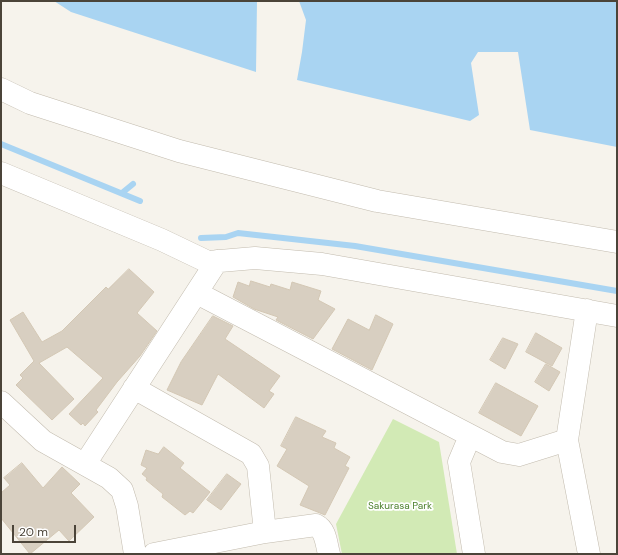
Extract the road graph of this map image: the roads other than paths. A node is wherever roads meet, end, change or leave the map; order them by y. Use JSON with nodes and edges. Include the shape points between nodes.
{"nodes":[{"id":1,"x":1,"y":89,"type":"edge"},
{"id":2,"x":1,"y":173,"type":"edge"},
{"id":3,"x":617,"y":242,"type":"edge"},
{"id":4,"x":218,"y":261,"type":"junction"},
{"id":5,"x":197,"y":293,"type":"junction"},
{"id":6,"x":587,"y":310,"type":"junction"},
{"id":7,"x":617,"y":316,"type":"edge"},
{"id":8,"x":134,"y":388,"type":"junction"},
{"id":9,"x":1,"y":402,"type":"edge"},
{"id":10,"x":470,"y":436,"type":"junction"},
{"id":11,"x":567,"y":440,"type":"junction"},
{"id":12,"x":84,"y":464,"type":"junction"},
{"id":13,"x":265,"y":532,"type":"junction"},
{"id":14,"x":136,"y":554,"type":"edge"},
{"id":15,"x":154,"y":554,"type":"edge"},
{"id":16,"x":329,"y":554,"type":"edge"},
{"id":17,"x":474,"y":554,"type":"edge"},
{"id":18,"x":589,"y":554,"type":"edge"}],
"edges":[{"from":1,"to":3,"type":"street","via":[[30,102],[178,151],[369,200]]},
{"from":2,"to":4,"type":"street","via":[[162,240],[208,262]]},
{"from":4,"to":5,"type":"street"},
{"from":4,"to":6,"type":"street","via":[[256,258],[322,264]]},
{"from":5,"to":8,"type":"street"},
{"from":5,"to":10,"type":"street"},
{"from":6,"to":7,"type":"street"},
{"from":6,"to":11,"type":"street"},
{"from":8,"to":12,"type":"street"},
{"from":8,"to":13,"type":"street","via":[[251,454],[258,466]]},
{"from":9,"to":12,"type":"street","via":[[43,441]]},
{"from":10,"to":11,"type":"street","via":[[502,452],[519,455]]},
{"from":10,"to":17,"type":"street","via":[[459,462]]},
{"from":11,"to":18,"type":"street"},
{"from":12,"to":14,"type":"street","via":[[109,478],[122,490],[128,506]]},
{"from":13,"to":15,"type":"street"},
{"from":13,"to":16,"type":"street","via":[[316,525],[324,533]]}]}
